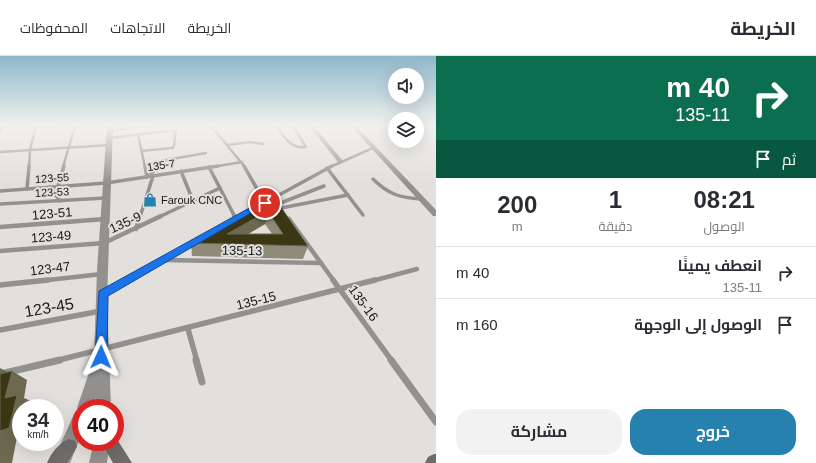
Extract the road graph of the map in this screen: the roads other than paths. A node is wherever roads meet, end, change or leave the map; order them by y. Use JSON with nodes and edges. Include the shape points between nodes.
{"nodes":[{"id":1,"x":31,"y":145,"type":"edge"},
{"id":2,"x":71,"y":145,"type":"edge"},
{"id":3,"x":79,"y":145,"type":"edge"},
{"id":4,"x":108,"y":145,"type":"edge"},
{"id":5,"x":140,"y":145,"type":"edge"},
{"id":6,"x":174,"y":145,"type":"edge"},
{"id":7,"x":227,"y":145,"type":"edge"},
{"id":8,"x":292,"y":145,"type":"edge"},
{"id":9,"x":306,"y":145,"type":"edge"},
{"id":10,"x":327,"y":145,"type":"edge"},
{"id":11,"x":370,"y":145,"type":"edge"},
{"id":12,"x":70,"y":148,"type":"junction"},
{"id":13,"x":373,"y":148,"type":"junction"},
{"id":14,"x":30,"y":150,"type":"junction"},
{"id":15,"x":141,"y":150,"type":"junction"},
{"id":16,"x":0,"y":152,"type":"edge"},
{"id":17,"x":4,"y":152,"type":"junction"},
{"id":18,"x":206,"y":153,"type":"dead end"},
{"id":19,"x":0,"y":157,"type":"edge"},
{"id":20,"x":340,"y":161,"type":"junction"},
{"id":21,"x":242,"y":162,"type":"junction"},
{"id":22,"x":209,"y":167,"type":"junction"},
{"id":23,"x":326,"y":168,"type":"junction"},
{"id":24,"x":181,"y":171,"type":"junction"},
{"id":25,"x":146,"y":176,"type":"junction"},
{"id":26,"x":153,"y":176,"type":"junction"},
{"id":27,"x":373,"y":179,"type":"dead end"},
{"id":28,"x":106,"y":183,"type":"junction"},
{"id":29,"x":58,"y":186,"type":"junction"},
{"id":30,"x":324,"y":186,"type":"dead end"},
{"id":31,"x":50,"y":187,"type":"junction"},
{"id":32,"x":220,"y":188,"type":"junction"},
{"id":33,"x":27,"y":189,"type":"junction"},
{"id":34,"x":0,"y":191,"type":"edge"},
{"id":35,"x":348,"y":195,"type":"junction"},
{"id":36,"x":106,"y":198,"type":"junction"},
{"id":37,"x":274,"y":198,"type":"junction"},
{"id":38,"x":421,"y":198,"type":"junction"},
{"id":39,"x":60,"y":201,"type":"junction"},
{"id":40,"x":193,"y":201,"type":"junction"},
{"id":41,"x":265,"y":203,"type":"junction"},
{"id":42,"x":0,"y":204,"type":"edge"},
{"id":43,"x":259,"y":206,"type":"edge"},
{"id":44,"x":280,"y":206,"type":"junction"},
{"id":45,"x":436,"y":214,"type":"edge"},
{"id":46,"x":242,"y":215,"type":"edge"},
{"id":47,"x":363,"y":215,"type":"dead end"},
{"id":48,"x":105,"y":219,"type":"junction"},
{"id":49,"x":236,"y":219,"type":"junction"},
{"id":50,"x":230,"y":222,"type":"edge"},
{"id":51,"x":0,"y":227,"type":"edge"},
{"id":52,"x":136,"y":229,"type":"junction"},
{"id":53,"x":197,"y":241,"type":"edge"},
{"id":54,"x":104,"y":244,"type":"junction"},
{"id":55,"x":0,"y":251,"type":"edge"},
{"id":56,"x":163,"y":260,"type":"junction"},
{"id":57,"x":321,"y":263,"type":"junction"},
{"id":58,"x":417,"y":269,"type":"dead end"},
{"id":59,"x":103,"y":273,"type":"junction"},
{"id":60,"x":0,"y":286,"type":"edge"},
{"id":61,"x":340,"y":289,"type":"junction"},
{"id":62,"x":103,"y":294,"type":"junction"},
{"id":63,"x":102,"y":311,"type":"junction"},
{"id":64,"x":188,"y":329,"type":"junction"},
{"id":65,"x":0,"y":330,"type":"edge"},
{"id":66,"x":101,"y":354,"type":"junction"},
{"id":67,"x":0,"y":374,"type":"edge"},
{"id":68,"x":202,"y":382,"type":"dead end"},
{"id":69,"x":88,"y":399,"type":"edge"},
{"id":70,"x":104,"y":399,"type":"edge"},
{"id":71,"x":436,"y":422,"type":"edge"},
{"id":72,"x":72,"y":438,"type":"edge"},
{"id":73,"x":100,"y":451,"type":"edge"},
{"id":74,"x":115,"y":451,"type":"edge"},
{"id":75,"x":62,"y":460,"type":"edge"},
{"id":76,"x":98,"y":463,"type":"edge"},
{"id":77,"x":124,"y":463,"type":"edge"}],
"edges":[{"from":1,"to":14,"type":"lane"},
{"from":2,"to":12,"type":"lane"},
{"from":3,"to":12,"type":"lane"},
{"from":4,"to":28,"type":"street"},
{"from":5,"to":15,"type":"lane"},
{"from":6,"to":15,"type":"lane","via":[[172,148]]},
{"from":7,"to":21,"type":"lane"},
{"from":8,"to":9,"type":"lane","via":[[303,148]]},
{"from":10,"to":20,"type":"street"},
{"from":11,"to":13,"type":"street"},
{"from":12,"to":14,"type":"lane"},
{"from":12,"to":29,"type":"lane"},
{"from":13,"to":20,"type":"lane"},
{"from":13,"to":38,"type":"street"},
{"from":14,"to":17,"type":"lane"},
{"from":14,"to":33,"type":"lane"},
{"from":15,"to":25,"type":"lane"},
{"from":16,"to":17,"type":"lane"},
{"from":17,"to":19,"type":"lane"},
{"from":18,"to":25,"type":"lane","via":[[166,160]]},
{"from":20,"to":23,"type":"lane"},
{"from":21,"to":22,"type":"lane","name":"135-7"},
{"from":21,"to":41,"type":"lane"},
{"from":22,"to":24,"type":"lane","name":"135-7"},
{"from":22,"to":32,"type":"lane"},
{"from":23,"to":35,"type":"lane"},
{"from":23,"to":37,"type":"lane"},
{"from":24,"to":26,"type":"lane","name":"135-7"},
{"from":24,"to":40,"type":"lane"},
{"from":25,"to":26,"type":"lane","name":"135-7"},
{"from":25,"to":28,"type":"lane","name":"135-7"},
{"from":26,"to":52,"type":"lane"},
{"from":27,"to":38,"type":"lane","via":[[390,194],[402,198]]},
{"from":28,"to":29,"type":"lane","name":"123-55"},
{"from":28,"to":36,"type":"street"},
{"from":29,"to":31,"type":"lane","name":"123-55"},
{"from":30,"to":44,"type":"lane"},
{"from":31,"to":33,"type":"lane","name":"123-55"},
{"from":31,"to":39,"type":"lane"},
{"from":32,"to":40,"type":"lane","name":"135-9"},
{"from":32,"to":49,"type":"lane"},
{"from":33,"to":34,"type":"lane","name":"123-55"},
{"from":35,"to":44,"type":"lane"},
{"from":35,"to":47,"type":"lane"},
{"from":36,"to":39,"type":"lane","name":"123-53"},
{"from":36,"to":48,"type":"street"},
{"from":37,"to":41,"type":"lane"},
{"from":37,"to":44,"type":"lane","name":"135-16"},
{"from":38,"to":45,"type":"street"},
{"from":39,"to":42,"type":"lane","name":"123-53"},
{"from":40,"to":52,"type":"lane","name":"135-9"},
{"from":41,"to":43,"type":"lane"},
{"from":44,"to":57,"type":"lane","name":"135-16"},
{"from":46,"to":49,"type":"lane"},
{"from":48,"to":51,"type":"lane","name":"123-51"},
{"from":48,"to":54,"type":"street"},
{"from":49,"to":50,"type":"lane"},
{"from":52,"to":54,"type":"lane","name":"135-9"},
{"from":53,"to":56,"type":"lane"},
{"from":54,"to":55,"type":"lane","name":"123-49"},
{"from":54,"to":59,"type":"street"},
{"from":56,"to":57,"type":"lane","name":"135-13"},
{"from":56,"to":62,"type":"lane"},
{"from":57,"to":61,"type":"lane","name":"135-16"},
{"from":58,"to":61,"type":"lane","name":"135-15"},
{"from":59,"to":60,"type":"lane","name":"123-47"},
{"from":59,"to":62,"type":"street"},
{"from":61,"to":64,"type":"lane","name":"135-15"},
{"from":61,"to":71,"type":"lane","name":"135-16"},
{"from":62,"to":63,"type":"street"},
{"from":63,"to":65,"type":"lane","name":"123-45"},
{"from":63,"to":66,"type":"street"},
{"from":64,"to":66,"type":"lane","name":"135-15"},
{"from":64,"to":68,"type":"lane"},
{"from":66,"to":67,"type":"lane","name":"135-15"},
{"from":66,"to":69,"type":"street"},
{"from":66,"to":70,"type":"street"},
{"from":72,"to":75,"type":"street"},
{"from":73,"to":76,"type":"street"},
{"from":74,"to":77,"type":"main road"}]}
